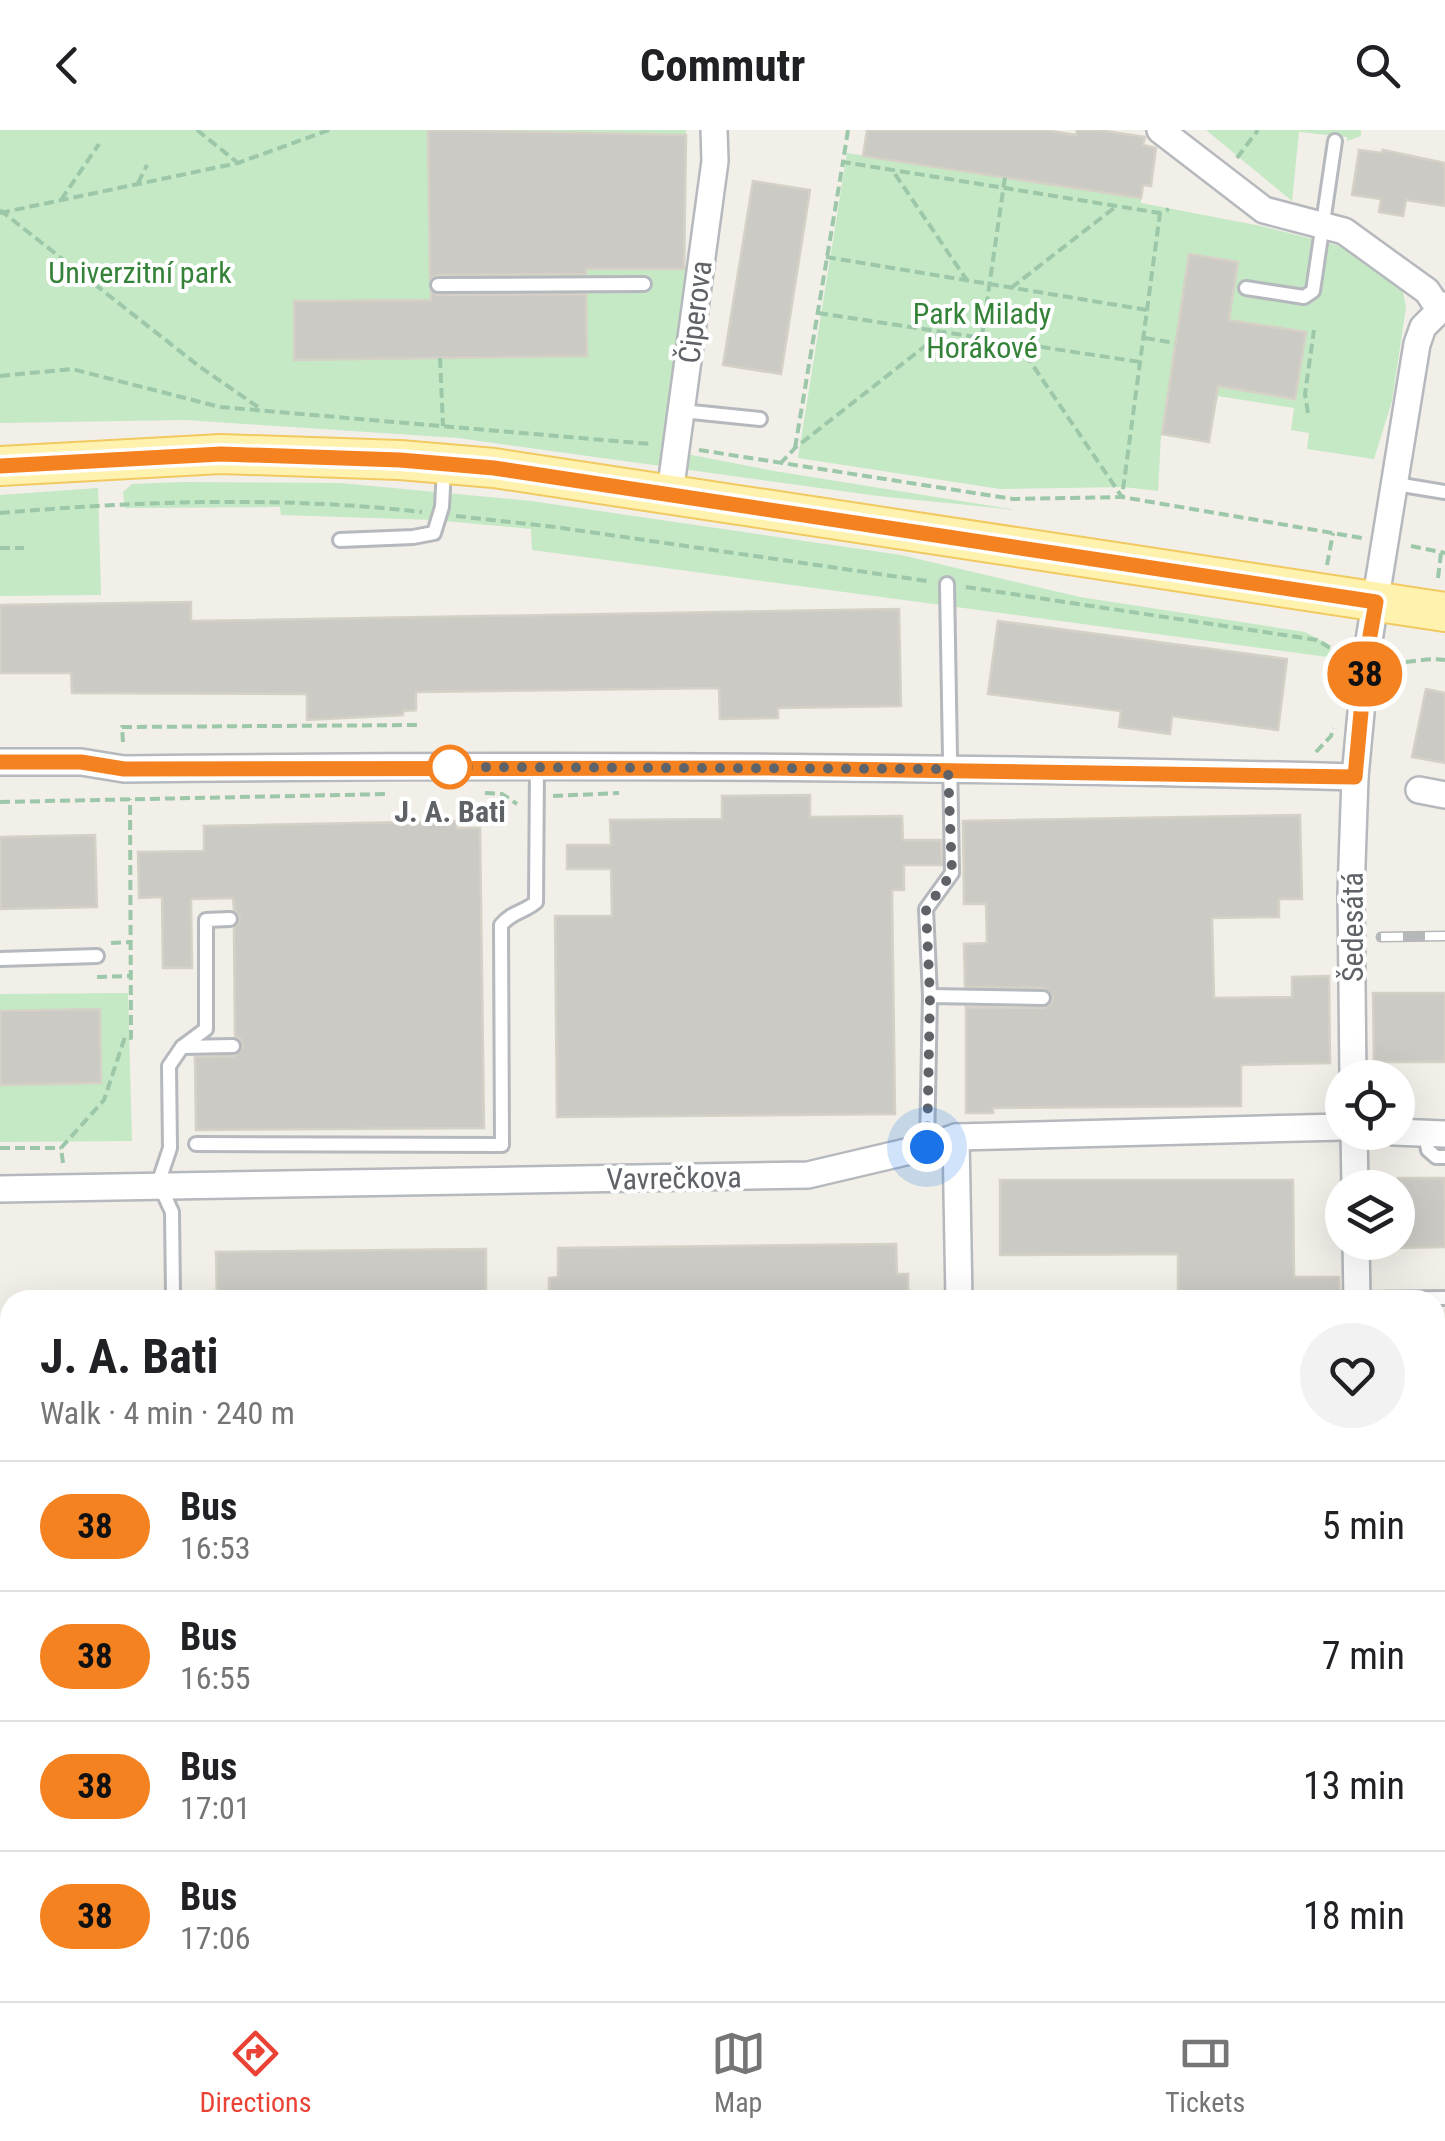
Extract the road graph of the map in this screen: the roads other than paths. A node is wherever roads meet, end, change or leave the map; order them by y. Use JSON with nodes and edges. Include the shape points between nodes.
{"nodes":[{"id":1,"x":714,"y":130,"type":"edge"},
{"id":2,"x":1160,"y":130,"type":"edge"},
{"id":3,"x":1334,"y":141,"type":"dead end"},
{"id":4,"x":1323,"y":226,"type":"junction"},
{"id":5,"x":644,"y":284,"type":"dead end"},
{"id":6,"x":438,"y":285,"type":"dead end"},
{"id":7,"x":1246,"y":288,"type":"dead end"},
{"id":8,"x":1442,"y":307,"type":"edge"},
{"id":9,"x":682,"y":411,"type":"junction"},
{"id":10,"x":760,"y":419,"type":"dead end"},
{"id":11,"x":444,"y":445,"type":"junction"},
{"id":12,"x":0,"y":466,"type":"edge"},
{"id":13,"x":1396,"y":484,"type":"junction"},
{"id":14,"x":1445,"y":492,"type":"edge"},
{"id":15,"x":670,"y":493,"type":"junction"},
{"id":16,"x":340,"y":540,"type":"dead end"},
{"id":17,"x":947,"y":584,"type":"road end"},
{"id":18,"x":1376,"y":602,"type":"junction"},
{"id":19,"x":1445,"y":612,"type":"edge"},
{"id":20,"x":0,"y":762,"type":"edge"},
{"id":21,"x":538,"y":766,"type":"junction"},
{"id":22,"x":948,"y":769,"type":"junction"},
{"id":23,"x":1355,"y":777,"type":"junction"},
{"id":24,"x":1419,"y":790,"type":"dead end"},
{"id":25,"x":1445,"y":795,"type":"edge"},
{"id":26,"x":230,"y":920,"type":"dead end"},
{"id":27,"x":97,"y":950,"type":"road end"},
{"id":28,"x":0,"y":959,"type":"edge"},
{"id":29,"x":930,"y":996,"type":"junction"},
{"id":30,"x":1043,"y":998,"type":"dead end"},
{"id":31,"x":182,"y":1046,"type":"junction"},
{"id":32,"x":233,"y":1046,"type":"dead end"},
{"id":33,"x":1353,"y":1060,"type":"edge"},
{"id":34,"x":1325,"y":1127,"type":"edge"},
{"id":35,"x":1435,"y":1134,"type":"edge"},
{"id":36,"x":956,"y":1137,"type":"junction"},
{"id":37,"x":196,"y":1144,"type":"dead end"},
{"id":38,"x":927,"y":1147,"type":"junction"},
{"id":39,"x":1445,"y":1157,"type":"edge"},
{"id":40,"x":160,"y":1188,"type":"junction"},
{"id":41,"x":0,"y":1189,"type":"edge"},
{"id":42,"x":1356,"y":1260,"type":"edge"},
{"id":43,"x":173,"y":1290,"type":"edge"},
{"id":44,"x":959,"y":1290,"type":"edge"},
{"id":45,"x":1357,"y":1290,"type":"edge"}],
"edges":[{"from":1,"to":9,"type":"street","name":"Čiperova"},
{"from":2,"to":4,"type":"street","via":[[1264,210]]},
{"from":3,"to":4,"type":"lane"},
{"from":4,"to":7,"type":"lane","via":[[1313,291],[1304,297]]},
{"from":4,"to":8,"type":"street","via":[[1344,231]]},
{"from":5,"to":6,"type":"lane"},
{"from":8,"to":13,"type":"street","name":"Šedesátá","via":[[1423,327],[1418,344]]},
{"from":9,"to":10,"type":"lane"},
{"from":9,"to":15,"type":"street","name":"Čiperova"},
{"from":11,"to":12,"type":"main road"},
{"from":11,"to":15,"type":"main road","via":[[534,472]]},
{"from":11,"to":16,"type":"lane","via":[[438,526],[428,536]]},
{"from":13,"to":14,"type":"lane"},
{"from":13,"to":18,"type":"street","name":"Šedesátá"},
{"from":15,"to":18,"type":"main road"},
{"from":17,"to":22,"type":"lane"},
{"from":18,"to":19,"type":"main road"},
{"from":18,"to":23,"type":"street","name":"Šedesátá"},
{"from":20,"to":21,"type":"street","via":[[127,769]]},
{"from":21,"to":22,"type":"street"},
{"from":21,"to":37,"type":"lane","via":[[536,902],[501,925],[502,1145]]},
{"from":22,"to":23,"type":"street"},
{"from":22,"to":29,"type":"lane","via":[[952,873],[926,909]]},
{"from":23,"to":33,"type":"street","name":"Šedesátá"},
{"from":24,"to":25,"type":"street"},
{"from":26,"to":31,"type":"lane","via":[[206,920],[206,1029]]},
{"from":27,"to":28,"type":"lane"},
{"from":29,"to":30,"type":"lane"},
{"from":29,"to":38,"type":"lane"},
{"from":31,"to":32,"type":"lane"},
{"from":31,"to":40,"type":"lane","via":[[169,1066],[170,1148]]},
{"from":34,"to":36,"type":"street","name":"Vavrečkova"},
{"from":35,"to":39,"type":"lane","via":[[1428,1150]]},
{"from":36,"to":38,"type":"street","name":"Vavrečkova"},
{"from":36,"to":44,"type":"street"},
{"from":38,"to":40,"type":"street","name":"Vavrečkova","via":[[808,1175]]},
{"from":40,"to":41,"type":"street","name":"Vavrečkova"},
{"from":40,"to":43,"type":"lane","via":[[172,1212]]},
{"from":42,"to":45,"type":"street"}]}
